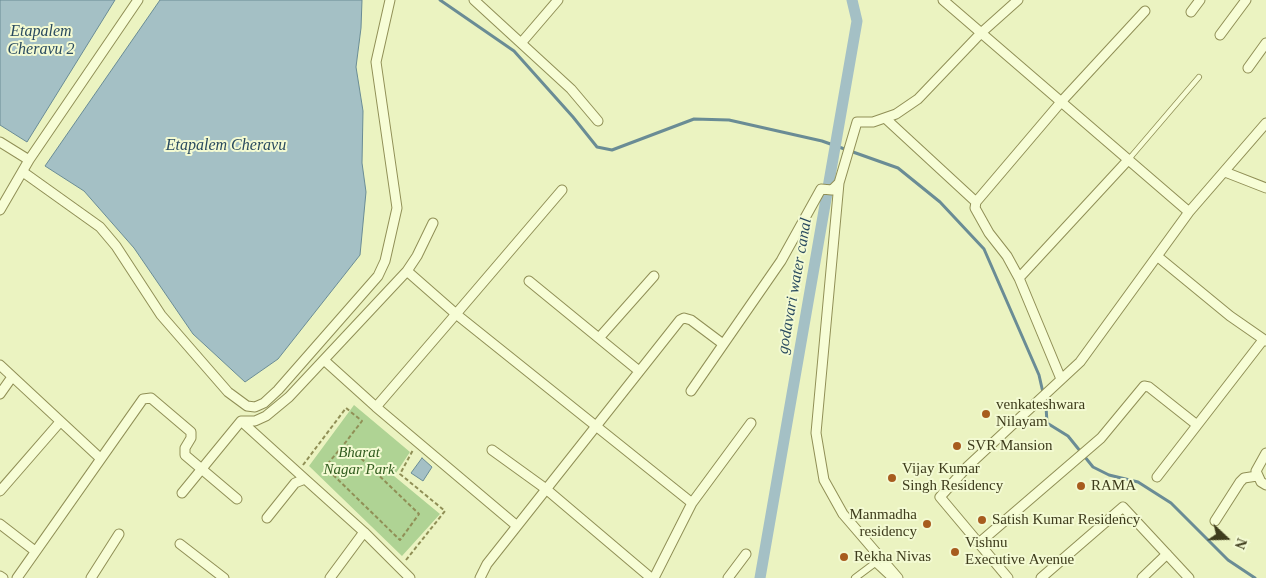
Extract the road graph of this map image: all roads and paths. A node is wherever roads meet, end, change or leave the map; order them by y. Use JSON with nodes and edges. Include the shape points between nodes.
{"nodes":[{"id":1,"x":138,"y":0,"type":"edge"},
{"id":2,"x":390,"y":0,"type":"edge"},
{"id":3,"x":474,"y":0,"type":"edge"},
{"id":4,"x":558,"y":0,"type":"edge"},
{"id":5,"x":943,"y":0,"type":"edge"},
{"id":6,"x":1018,"y":0,"type":"edge"},
{"id":7,"x":1200,"y":0,"type":"edge"},
{"id":8,"x":1246,"y":0,"type":"edge"},
{"id":9,"x":1145,"y":11,"type":"dead end"},
{"id":10,"x":1191,"y":12,"type":"dead end"},
{"id":11,"x":981,"y":33,"type":"junction"},
{"id":12,"x":1220,"y":35,"type":"dead end"},
{"id":13,"x":522,"y":42,"type":"junction"},
{"id":14,"x":1266,"y":43,"type":"edge"},
{"id":15,"x":1248,"y":68,"type":"dead end"},
{"id":16,"x":1199,"y":77,"type":"dead end"},
{"id":17,"x":1061,"y":102,"type":"junction"},
{"id":18,"x":884,"y":118,"type":"junction"},
{"id":19,"x":598,"y":121,"type":"dead end"},
{"id":20,"x":1266,"y":123,"type":"edge"},
{"id":21,"x":0,"y":142,"type":"edge"},
{"id":22,"x":1129,"y":159,"type":"junction"},
{"id":23,"x":30,"y":160,"type":"junction"},
{"id":24,"x":22,"y":172,"type":"junction"},
{"id":25,"x":1225,"y":172,"type":"junction"},
{"id":26,"x":839,"y":183,"type":"junction"},
{"id":27,"x":1266,"y":188,"type":"edge"},
{"id":28,"x":562,"y":190,"type":"dead end"},
{"id":29,"x":976,"y":202,"type":"junction"},
{"id":30,"x":0,"y":210,"type":"edge"},
{"id":31,"x":1189,"y":212,"type":"junction"},
{"id":32,"x":433,"y":223,"type":"dead end"},
{"id":33,"x":1157,"y":256,"type":"junction"},
{"id":34,"x":407,"y":271,"type":"junction"},
{"id":35,"x":654,"y":276,"type":"dead end"},
{"id":36,"x":1019,"y":278,"type":"junction"},
{"id":37,"x":529,"y":281,"type":"dead end"},
{"id":38,"x":456,"y":314,"type":"junction"},
{"id":39,"x":599,"y":338,"type":"junction"},
{"id":40,"x":1265,"y":340,"type":"edge"},
{"id":41,"x":723,"y":344,"type":"junction"},
{"id":42,"x":325,"y":361,"type":"junction"},
{"id":43,"x":0,"y":365,"type":"edge"},
{"id":44,"x":639,"y":371,"type":"junction"},
{"id":45,"x":12,"y":377,"type":"junction"},
{"id":46,"x":1061,"y":379,"type":"junction"},
{"id":47,"x":691,"y":391,"type":"dead end"},
{"id":48,"x":0,"y":394,"type":"edge"},
{"id":49,"x":376,"y":407,"type":"junction"},
{"id":50,"x":60,"y":422,"type":"junction"},
{"id":51,"x":242,"y":422,"type":"junction"},
{"id":52,"x":750,"y":424,"type":"dead end"},
{"id":53,"x":1197,"y":425,"type":"junction"},
{"id":54,"x":594,"y":426,"type":"junction"},
{"id":55,"x":344,"y":443,"type":"junction"},
{"id":56,"x":407,"y":444,"type":"dead end"},
{"id":57,"x":492,"y":450,"type":"dead end"},
{"id":58,"x":1266,"y":453,"type":"edge"},
{"id":59,"x":100,"y":458,"type":"junction"},
{"id":60,"x":202,"y":469,"type":"junction"},
{"id":61,"x":307,"y":475,"type":"junction"},
{"id":62,"x":1257,"y":476,"type":"junction"},
{"id":63,"x":1157,"y":477,"type":"dead end"},
{"id":64,"x":1266,"y":485,"type":"edge"},
{"id":65,"x":546,"y":489,"type":"junction"},
{"id":66,"x":0,"y":491,"type":"edge"},
{"id":67,"x":182,"y":493,"type":"dead end"},
{"id":68,"x":237,"y":500,"type":"dead end"},
{"id":69,"x":692,"y":503,"type":"junction"},
{"id":70,"x":267,"y":518,"type":"dead end"},
{"id":71,"x":1215,"y":521,"type":"dead end"},
{"id":72,"x":0,"y":524,"type":"edge"},
{"id":73,"x":516,"y":526,"type":"junction"},
{"id":74,"x":364,"y":532,"type":"junction"},
{"id":75,"x":119,"y":534,"type":"dead end"},
{"id":76,"x":978,"y":543,"type":"junction"},
{"id":77,"x":180,"y":544,"type":"dead end"},
{"id":78,"x":35,"y":552,"type":"junction"},
{"id":79,"x":746,"y":554,"type":"dead end"},
{"id":80,"x":1167,"y":554,"type":"junction"},
{"id":81,"x":400,"y":568,"type":"junction"},
{"id":82,"x":0,"y":576,"type":"edge"},
{"id":83,"x":3,"y":578,"type":"edge"},
{"id":84,"x":17,"y":578,"type":"edge"},
{"id":85,"x":91,"y":578,"type":"edge"},
{"id":86,"x":224,"y":578,"type":"edge"},
{"id":87,"x":330,"y":578,"type":"edge"},
{"id":88,"x":410,"y":578,"type":"edge"},
{"id":89,"x":480,"y":578,"type":"edge"},
{"id":90,"x":653,"y":578,"type":"edge"},
{"id":91,"x":728,"y":578,"type":"edge"},
{"id":92,"x":855,"y":578,"type":"edge"},
{"id":93,"x":891,"y":578,"type":"edge"},
{"id":94,"x":898,"y":578,"type":"edge"},
{"id":95,"x":1008,"y":578,"type":"edge"},
{"id":96,"x":1041,"y":578,"type":"edge"},
{"id":97,"x":1142,"y":578,"type":"edge"},
{"id":98,"x":1189,"y":578,"type":"edge"}],
"edges":[{"from":1,"to":23,"type":"street"},
{"from":2,"to":24,"type":"street","via":[[376,62],[397,208],[385,261],[378,276],[264,403],[247,406],[228,392],[161,316],[100,227]]},
{"from":3,"to":13,"type":"street"},
{"from":4,"to":13,"type":"street"},
{"from":5,"to":11,"type":"street"},
{"from":6,"to":11,"type":"street"},
{"from":7,"to":10,"type":"street"},
{"from":8,"to":12,"type":"street"},
{"from":9,"to":17,"type":"street"},
{"from":11,"to":17,"type":"street"},
{"from":11,"to":18,"type":"street","via":[[918,99]]},
{"from":13,"to":19,"type":"street","via":[[571,89]]},
{"from":14,"to":15,"type":"street"},
{"from":16,"to":22,"type":"lane"},
{"from":17,"to":22,"type":"street"},
{"from":17,"to":29,"type":"street"},
{"from":18,"to":26,"type":"street","via":[[857,122]]},
{"from":18,"to":29,"type":"street"},
{"from":20,"to":25,"type":"street"},
{"from":21,"to":23,"type":"street"},
{"from":22,"to":31,"type":"street"},
{"from":22,"to":36,"type":"street"},
{"from":23,"to":24,"type":"street"},
{"from":24,"to":30,"type":"street"},
{"from":25,"to":27,"type":"street"},
{"from":25,"to":31,"type":"street"},
{"from":26,"to":41,"type":"street","via":[[832,190],[821,189],[781,261]]},
{"from":26,"to":94,"type":"street","via":[[816,433],[824,480],[844,514]]},
{"from":28,"to":38,"type":"street"},
{"from":29,"to":36,"type":"street","via":[[975,208],[989,233]]},
{"from":31,"to":33,"type":"street"},
{"from":32,"to":34,"type":"street"},
{"from":33,"to":40,"type":"street","via":[[1230,316]]},
{"from":33,"to":46,"type":"street","via":[[1080,362]]},
{"from":34,"to":38,"type":"street"},
{"from":34,"to":42,"type":"street"},
{"from":35,"to":39,"type":"street"},
{"from":36,"to":46,"type":"street"},
{"from":37,"to":39,"type":"street"},
{"from":38,"to":49,"type":"street"},
{"from":38,"to":54,"type":"street"},
{"from":39,"to":44,"type":"street"},
{"from":40,"to":53,"type":"street"},
{"from":41,"to":44,"type":"street","via":[[684,318]]},
{"from":41,"to":47,"type":"street"},
{"from":42,"to":49,"type":"street"},
{"from":42,"to":51,"type":"street","via":[[266,416]]},
{"from":43,"to":45,"type":"street"},
{"from":44,"to":54,"type":"street"},
{"from":45,"to":48,"type":"street"},
{"from":45,"to":50,"type":"street"},
{"from":46,"to":76,"type":"street","via":[[968,466],[940,497]]},
{"from":49,"to":73,"type":"street"},
{"from":50,"to":59,"type":"street"},
{"from":50,"to":66,"type":"street"},
{"from":51,"to":60,"type":"street"},
{"from":51,"to":61,"type":"street"},
{"from":52,"to":69,"type":"street"},
{"from":53,"to":63,"type":"street"},
{"from":53,"to":76,"type":"street","via":[[1154,390],[1144,386],[1108,431]]},
{"from":54,"to":65,"type":"street"},
{"from":54,"to":69,"type":"street"},
{"from":55,"to":55,"type":"path","via":[[325,467],[400,540],[419,514]]},
{"from":55,"to":61,"type":"path","via":[[362,421],[346,408],[303,465]]},
{"from":56,"to":81,"type":"path","via":[[414,450],[400,474],[444,511]]},
{"from":57,"to":65,"type":"street"},
{"from":58,"to":62,"type":"street","via":[[1256,471]]},
{"from":59,"to":60,"type":"street","via":[[139,401],[147,397],[190,432],[185,455]]},
{"from":59,"to":78,"type":"street"},
{"from":60,"to":67,"type":"street"},
{"from":60,"to":68,"type":"street"},
{"from":61,"to":70,"type":"street","via":[[295,483]]},
{"from":61,"to":74,"type":"street"},
{"from":62,"to":64,"type":"street"},
{"from":62,"to":71,"type":"street","via":[[1240,482]]},
{"from":65,"to":73,"type":"street"},
{"from":65,"to":90,"type":"street"},
{"from":69,"to":90,"type":"street"},
{"from":72,"to":78,"type":"street"},
{"from":73,"to":89,"type":"street"},
{"from":74,"to":81,"type":"street"},
{"from":74,"to":87,"type":"street"},
{"from":75,"to":85,"type":"street"},
{"from":76,"to":95,"type":"street"},
{"from":77,"to":86,"type":"street"},
{"from":78,"to":84,"type":"street"},
{"from":79,"to":91,"type":"street"},
{"from":80,"to":96,"type":"street","via":[[1124,507]]},
{"from":80,"to":97,"type":"street"},
{"from":80,"to":98,"type":"street"},
{"from":81,"to":88,"type":"street"},
{"from":82,"to":83,"type":"street"},
{"from":92,"to":93,"type":"street","via":[[875,563]]}]}
